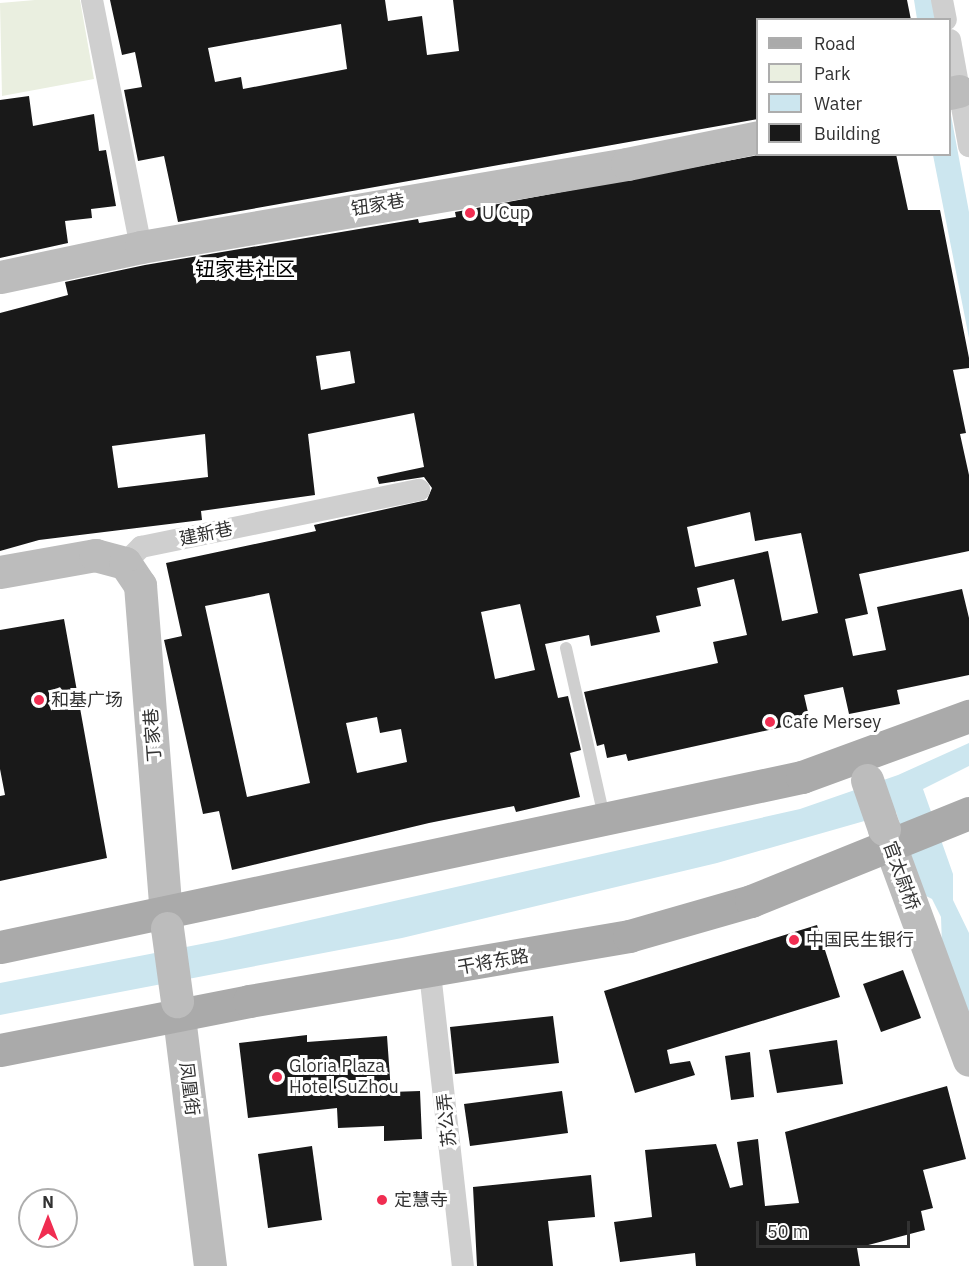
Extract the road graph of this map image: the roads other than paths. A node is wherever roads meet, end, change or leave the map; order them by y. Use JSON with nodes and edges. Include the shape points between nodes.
{"nodes":[{"id":1,"x":92,"y":0,"type":"edge"},
{"id":2,"x":942,"y":0,"type":"edge"},
{"id":3,"x":946,"y":18,"type":"edge"},
{"id":4,"x":951,"y":53,"type":"edge"},
{"id":5,"x":954,"y":92,"type":"edge"},
{"id":6,"x":756,"y":137,"type":"edge"},
{"id":7,"x":969,"y":147,"type":"edge"},
{"id":8,"x":141,"y":247,"type":"junction"},
{"id":9,"x":0,"y":277,"type":"edge"},
{"id":10,"x":419,"y":490,"type":"dead end"},
{"id":11,"x":125,"y":563,"type":"junction"},
{"id":12,"x":0,"y":572,"type":"edge"},
{"id":13,"x":566,"y":648,"type":"dead end"},
{"id":14,"x":969,"y":716,"type":"edge"},
{"id":15,"x":863,"y":769,"type":"junction"},
{"id":16,"x":963,"y":815,"type":"edge"},
{"id":17,"x":604,"y":818,"type":"junction"},
{"id":18,"x":892,"y":839,"type":"junction"},
{"id":19,"x":166,"y":920,"type":"junction"},
{"id":20,"x":0,"y":946,"type":"edge"},
{"id":21,"x":430,"y":973,"type":"junction"},
{"id":22,"x":178,"y":1008,"type":"junction"},
{"id":23,"x":0,"y":1050,"type":"edge"},
{"id":24,"x":969,"y":1060,"type":"edge"},
{"id":25,"x":210,"y":1266,"type":"edge"},
{"id":26,"x":463,"y":1266,"type":"edge"}],
"edges":[{"from":1,"to":8,"type":"street"},
{"from":2,"to":3,"type":"street"},
{"from":4,"to":5,"type":"street"},
{"from":5,"to":7,"type":"street"},
{"from":6,"to":8,"type":"street","name":"钮家巷","via":[[627,164]]},
{"from":8,"to":9,"type":"street","name":"钮家巷"},
{"from":10,"to":11,"type":"street","name":"建新巷","via":[[141,547]]},
{"from":11,"to":12,"type":"street","via":[[86,556]]},
{"from":11,"to":19,"type":"street","name":"丁家巷","via":[[137,580],[143,600]]},
{"from":13,"to":17,"type":"lane"},
{"from":14,"to":15,"type":"main road"},
{"from":15,"to":17,"type":"main road","via":[[802,777]]},
{"from":15,"to":18,"type":"street","name":"官太尉桥","bridge":true},
{"from":16,"to":18,"type":"main road","name":"干将东路"},
{"from":17,"to":19,"type":"main road"},
{"from":18,"to":21,"type":"main road","name":"干将东路","via":[[751,901],[651,930]]},
{"from":18,"to":24,"type":"street","name":"官太尉桥"},
{"from":19,"to":20,"type":"main road"},
{"from":19,"to":22,"type":"street","name":"凤凰街","bridge":true},
{"from":21,"to":22,"type":"main road","name":"干将东路"},
{"from":21,"to":26,"type":"street","name":"苏公弄"},
{"from":22,"to":23,"type":"main road","name":"干将东路"},
{"from":22,"to":25,"type":"street","name":"凤凰街"}]}
